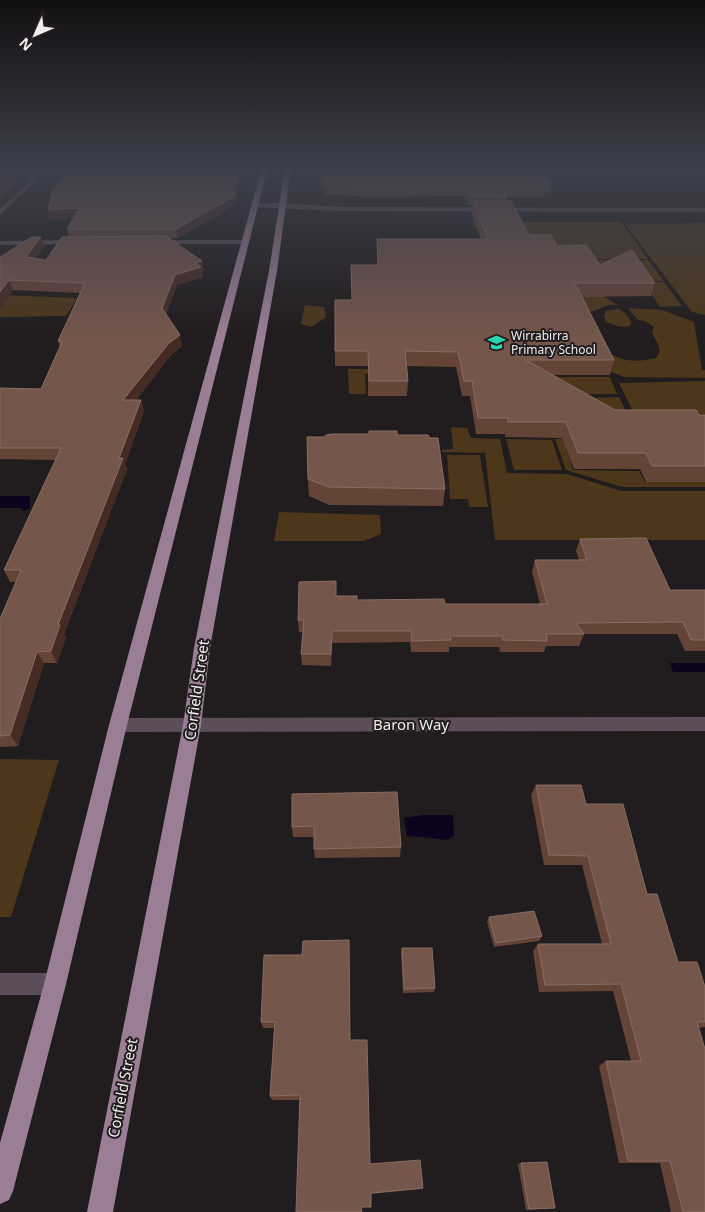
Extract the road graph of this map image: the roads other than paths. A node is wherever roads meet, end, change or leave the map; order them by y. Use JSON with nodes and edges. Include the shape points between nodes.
{"nodes":[{"id":1,"x":252,"y":224,"type":"edge"},
{"id":2,"x":278,"y":224,"type":"edge"},
{"id":3,"x":0,"y":242,"type":"edge"},
{"id":4,"x":90,"y":242,"type":"edge"},
{"id":5,"x":150,"y":242,"type":"edge"},
{"id":6,"x":245,"y":242,"type":"junction"},
{"id":7,"x":705,"y":724,"type":"edge"},
{"id":8,"x":118,"y":725,"type":"junction"},
{"id":9,"x":192,"y":725,"type":"junction"},
{"id":10,"x":0,"y":984,"type":"edge"},
{"id":11,"x":55,"y":984,"type":"junction"},
{"id":12,"x":0,"y":1191,"type":"edge"},
{"id":13,"x":100,"y":1212,"type":"edge"}],
"edges":[{"from":1,"to":6,"type":"main road"},
{"from":2,"to":9,"type":"main road","name":"Corfield Street","via":[[202,648]]},
{"from":3,"to":4,"type":"street"},
{"from":5,"to":6,"type":"street"},
{"from":6,"to":8,"type":"main road"},
{"from":7,"to":9,"type":"street","name":"Baron Way"},
{"from":8,"to":9,"type":"street","name":"Baron Way"},
{"from":8,"to":11,"type":"main road"},
{"from":9,"to":13,"type":"main road","name":"Corfield Street"},
{"from":10,"to":11,"type":"street"},
{"from":11,"to":12,"type":"main road"}]}
